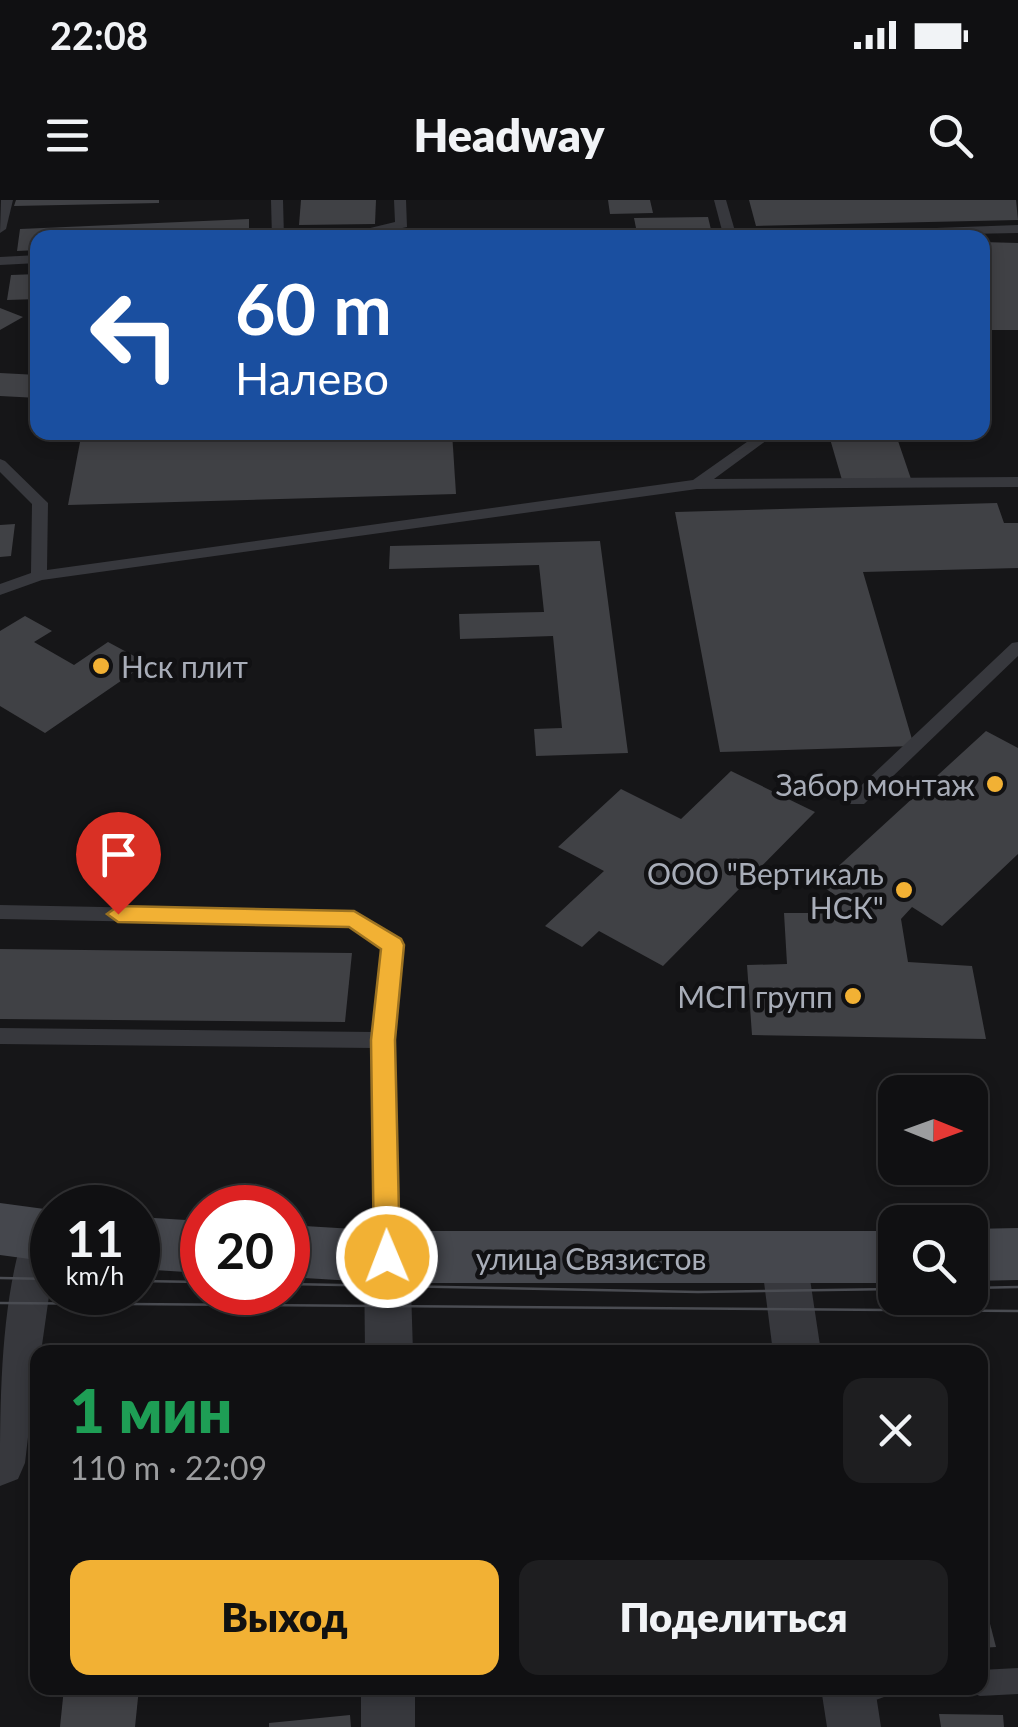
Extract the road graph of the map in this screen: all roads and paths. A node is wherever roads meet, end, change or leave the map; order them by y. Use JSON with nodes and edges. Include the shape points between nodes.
{"nodes":[{"id":1,"x":6,"y":200,"type":"edge"},
{"id":2,"x":277,"y":200,"type":"edge"},
{"id":3,"x":400,"y":200,"type":"edge"},
{"id":4,"x":720,"y":200,"type":"edge"},
{"id":5,"x":0,"y":229,"type":"edge"},
{"id":6,"x":1018,"y":229,"type":"edge"},
{"id":7,"x":278,"y":230,"type":"edge"},
{"id":8,"x":381,"y":230,"type":"edge"},
{"id":9,"x":729,"y":230,"type":"edge"},
{"id":10,"x":990,"y":230,"type":"edge"},
{"id":11,"x":30,"y":259,"type":"edge"},
{"id":12,"x":0,"y":261,"type":"edge"},
{"id":13,"x":759,"y":440,"type":"edge"},
{"id":14,"x":0,"y":464,"type":"edge"},
{"id":15,"x":1018,"y":482,"type":"edge"},
{"id":16,"x":696,"y":484,"type":"junction"},
{"id":17,"x":39,"y":576,"type":"junction"},
{"id":18,"x":0,"y":590,"type":"edge"},
{"id":19,"x":1018,"y":647,"type":"edge"},
{"id":20,"x":857,"y":800,"type":"dead end"},
{"id":21,"x":0,"y":912,"type":"edge"},
{"id":22,"x":0,"y":1036,"type":"edge"},
{"id":23,"x":383,"y":1040,"type":"junction"},
{"id":24,"x":310,"y":1253,"type":"edge"},
{"id":25,"x":1018,"y":1254,"type":"edge"},
{"id":26,"x":988,"y":1255,"type":"edge"},
{"id":27,"x":30,"y":1256,"type":"edge"},
{"id":28,"x":878,"y":1256,"type":"edge"},
{"id":29,"x":387,"y":1257,"type":"junction"},
{"id":30,"x":784,"y":1259,"type":"junction"},
{"id":31,"x":389,"y":1345,"type":"edge"},
{"id":32,"x":796,"y":1345,"type":"edge"},
{"id":33,"x":0,"y":1463,"type":"edge"},
{"id":34,"x":1018,"y":1681,"type":"edge"},
{"id":35,"x":988,"y":1682,"type":"edge"},
{"id":36,"x":388,"y":1695,"type":"edge"},
{"id":37,"x":849,"y":1695,"type":"edge"},
{"id":38,"x":388,"y":1727,"type":"edge"},
{"id":39,"x":854,"y":1727,"type":"edge"}],
"edges":[{"from":1,"to":5,"type":"lane"},
{"from":2,"to":7,"type":"lane"},
{"from":3,"to":8,"type":"lane","via":[[402,224]]},
{"from":4,"to":9,"type":"lane"},
{"from":6,"to":10,"type":"lane"},
{"from":11,"to":12,"type":"lane"},
{"from":13,"to":16,"type":"lane"},
{"from":14,"to":17,"type":"lane","via":[[40,503]]},
{"from":15,"to":16,"type":"lane"},
{"from":16,"to":17,"type":"lane"},
{"from":17,"to":18,"type":"lane"},
{"from":19,"to":20,"type":"lane"},
{"from":21,"to":23,"type":"lane","via":[[354,919],[393,945]]},
{"from":22,"to":23,"type":"lane"},
{"from":23,"to":29,"type":"lane"},
{"from":24,"to":29,"type":"street","name":"улица Связистов"},
{"from":25,"to":26,"type":"street"},
{"from":27,"to":33,"type":"street"},
{"from":28,"to":30,"type":"street","name":"улица Связистов"},
{"from":29,"to":30,"type":"street","name":"улица Связистов"},
{"from":29,"to":31,"type":"street"},
{"from":30,"to":32,"type":"street"},
{"from":34,"to":35,"type":"lane"},
{"from":36,"to":38,"type":"street"},
{"from":37,"to":39,"type":"street"}]}
